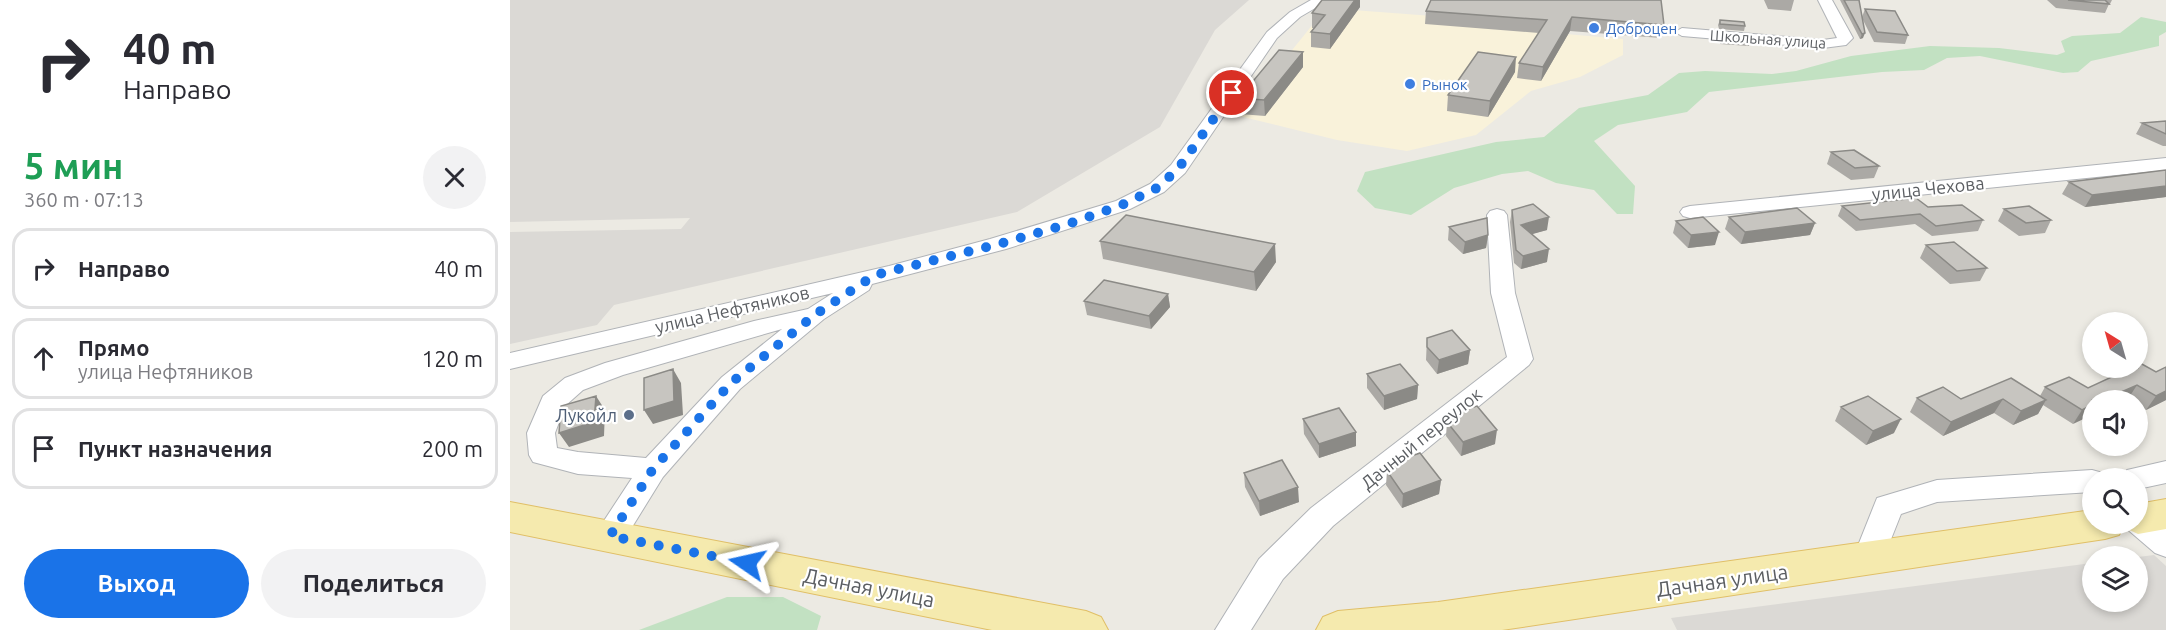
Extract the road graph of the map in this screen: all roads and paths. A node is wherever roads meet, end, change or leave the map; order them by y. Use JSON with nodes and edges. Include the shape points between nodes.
{"nodes":[{"id":1,"x":1825,"y":0,"type":"edge"},
{"id":2,"x":1309,"y":2,"type":"edge"},
{"id":3,"x":1682,"y":32,"type":"dead end"},
{"id":4,"x":2166,"y":164,"type":"edge"},
{"id":5,"x":1690,"y":212,"type":"dead end"},
{"id":6,"x":1497,"y":215,"type":"dead end"},
{"id":7,"x":875,"y":275,"type":"junction"},
{"id":8,"x":816,"y":314,"type":"junction"},
{"id":9,"x":510,"y":361,"type":"edge"},
{"id":10,"x":653,"y":469,"type":"junction"},
{"id":11,"x":2166,"y":472,"type":"edge"},
{"id":12,"x":2148,"y":476,"type":"edge"},
{"id":13,"x":2082,"y":483,"type":"edge"},
{"id":14,"x":2166,"y":514,"type":"edge"},
{"id":15,"x":2148,"y":517,"type":"edge"},
{"id":16,"x":510,"y":518,"type":"edge"},
{"id":17,"x":2082,"y":527,"type":"edge"},
{"id":18,"x":2148,"y":528,"type":"edge"},
{"id":19,"x":610,"y":536,"type":"junction"},
{"id":20,"x":2166,"y":544,"type":"edge"},
{"id":21,"x":1869,"y":558,"type":"junction"},
{"id":22,"x":1041,"y":626,"type":"edge"},
{"id":23,"x":1086,"y":630,"type":"edge"},
{"id":24,"x":1232,"y":630,"type":"edge"},
{"id":25,"x":1338,"y":630,"type":"edge"}],
"edges":[{"from":1,"to":3,"type":"street","name":"Школьная улица","via":[[1846,38],[1841,42],[1823,44]]},
{"from":2,"to":7,"type":"street","name":"улица Нефтяников","via":[[1272,35],[1178,169],[1157,188],[1068,224]]},
{"from":4,"to":5,"type":"street","name":"улица Чехова"},
{"from":6,"to":24,"type":"street","name":"Дачный переулок","via":[[1503,293],[1520,359],[1322,516],[1271,569]]},
{"from":7,"to":8,"type":"street"},
{"from":7,"to":9,"type":"street","name":"улица Нефтяников"},
{"from":8,"to":10,"type":"street","via":[[731,383]]},
{"from":8,"to":10,"type":"street","via":[[614,369],[574,384],[553,402],[541,433],[543,455],[578,463]]},
{"from":10,"to":19,"type":"street"},
{"from":11,"to":12,"type":"street"},
{"from":13,"to":21,"type":"street","via":[[1937,491],[1888,506]]},
{"from":14,"to":15,"type":"main road"},
{"from":16,"to":19,"type":"main road","name":"Дачная улица"},
{"from":17,"to":21,"type":"main road","name":"Дачная улица"},
{"from":18,"to":20,"type":"street"},
{"from":19,"to":22,"type":"main road","name":"Дачная улица"},
{"from":21,"to":25,"type":"main road","name":"Дачная улица","via":[[1438,621]]},
{"from":22,"to":23,"type":"main road","name":"Дачная улица"}]}
